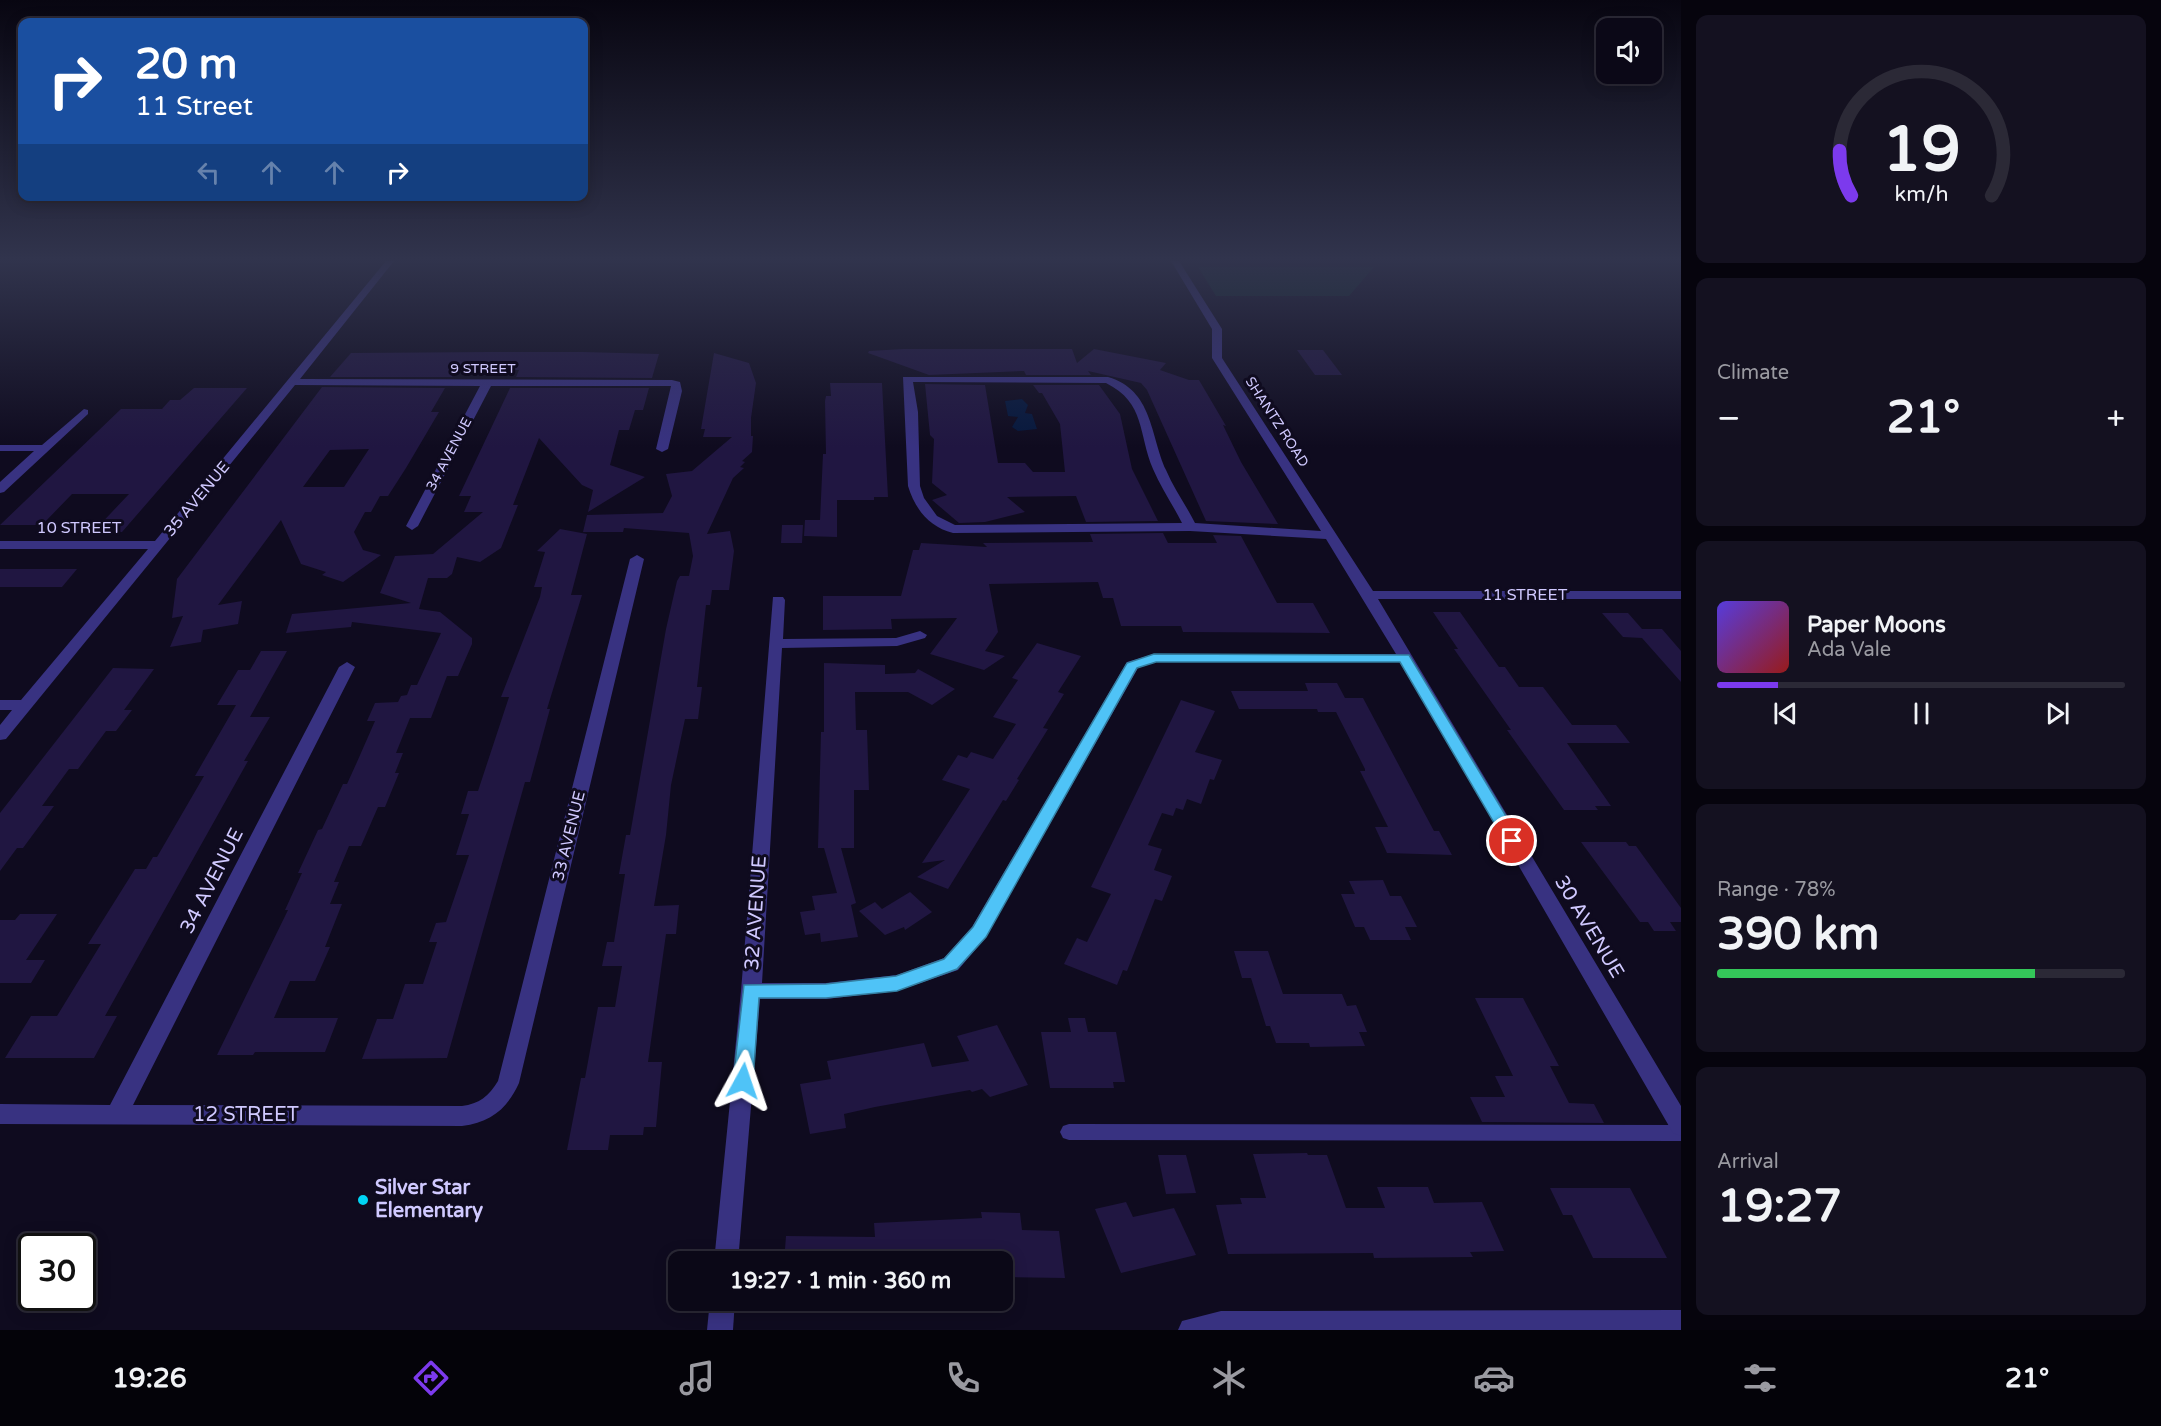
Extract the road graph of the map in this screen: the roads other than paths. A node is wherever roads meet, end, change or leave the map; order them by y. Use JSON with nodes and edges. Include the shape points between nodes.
{"nodes":[{"id":1,"x":340,"y":323,"type":"edge"},
{"id":2,"x":1213,"y":323,"type":"edge"},
{"id":3,"x":293,"y":382,"type":"junction"},
{"id":4,"x":487,"y":383,"type":"junction"},
{"id":5,"x":84,"y":412,"type":"dead end"},
{"id":6,"x":0,"y":448,"type":"edge"},
{"id":7,"x":44,"y":448,"type":"junction"},
{"id":8,"x":662,"y":449,"type":"dead end"},
{"id":9,"x":0,"y":489,"type":"edge"},
{"id":10,"x":412,"y":526,"type":"dead end"},
{"id":11,"x":1190,"y":527,"type":"junction"},
{"id":12,"x":1332,"y":535,"type":"junction"},
{"id":13,"x":0,"y":545,"type":"edge"},
{"id":14,"x":158,"y":545,"type":"junction"},
{"id":15,"x":637,"y":559,"type":"dead end"},
{"id":16,"x":1369,"y":595,"type":"junction"},
{"id":17,"x":1681,"y":595,"type":"edge"},
{"id":18,"x":778,"y":600,"type":"dead end"},
{"id":19,"x":920,"y":634,"type":"dead end"},
{"id":20,"x":775,"y":644,"type":"junction"},
{"id":21,"x":1404,"y":658,"type":"junction"},
{"id":22,"x":347,"y":667,"type":"dead end"},
{"id":23,"x":0,"y":705,"type":"edge"},
{"id":24,"x":25,"y":705,"type":"junction"},
{"id":25,"x":0,"y":735,"type":"edge"},
{"id":26,"x":751,"y":991,"type":"junction"},
{"id":27,"x":490,"y":1109,"type":"joint"},
{"id":28,"x":0,"y":1114,"type":"edge"},
{"id":29,"x":116,"y":1115,"type":"junction"},
{"id":30,"x":1681,"y":1126,"type":"edge"},
{"id":31,"x":1069,"y":1132,"type":"dead end"},
{"id":32,"x":1681,"y":1133,"type":"edge"},
{"id":33,"x":727,"y":1251,"type":"edge"},
{"id":34,"x":722,"y":1311,"type":"edge"},
{"id":35,"x":1681,"y":1323,"type":"edge"},
{"id":36,"x":720,"y":1330,"type":"edge"},
{"id":37,"x":1191,"y":1330,"type":"edge"}],
"edges":[{"from":1,"to":3,"type":"street","name":"35 AVENUE"},
{"from":2,"to":12,"type":"street","name":"SHANTZ ROAD","via":[[1217,329],[1217,358]]},
{"from":3,"to":4,"type":"street","name":"9 STREET"},
{"from":3,"to":14,"type":"street","name":"35 AVENUE"},
{"from":4,"to":8,"type":"street","name":"9 STREET","via":[[676,384]]},
{"from":4,"to":10,"type":"street","name":"34 AVENUE"},
{"from":5,"to":7,"type":"street"},
{"from":6,"to":7,"type":"street"},
{"from":7,"to":9,"type":"street"},
{"from":11,"to":11,"type":"street","via":[[980,531],[953,530],[943,525],[922,508],[914,486],[907,379],[1050,378],[1108,380],[1117,384],[1131,394],[1146,417],[1152,452]]},
{"from":11,"to":12,"type":"street"},
{"from":12,"to":16,"type":"street","name":"SHANTZ ROAD"},
{"from":13,"to":14,"type":"street","name":"10 STREET"},
{"from":14,"to":24,"type":"street","name":"35 AVENUE"},
{"from":15,"to":27,"type":"street","name":"33 AVENUE","via":[[508,1083]]},
{"from":16,"to":17,"type":"street","name":"11 STREET"},
{"from":16,"to":21,"type":"street","name":"30 AVENUE"},
{"from":18,"to":20,"type":"street","name":"32 AVENUE"},
{"from":19,"to":20,"type":"street","via":[[897,642]]},
{"from":20,"to":26,"type":"street","name":"32 AVENUE"},
{"from":21,"to":26,"type":"street","via":[[1154,658],[1132,666],[980,932],[951,964],[897,983],[826,991]]},
{"from":21,"to":30,"type":"street","name":"30 AVENUE"},
{"from":22,"to":29,"type":"street","name":"34 AVENUE"},
{"from":23,"to":24,"type":"street"},
{"from":24,"to":25,"type":"street","name":"35 AVENUE"},
{"from":26,"to":33,"type":"street","name":"32 AVENUE"},
{"from":27,"to":29,"type":"street","name":"12 STREET","via":[[462,1116]]},
{"from":28,"to":29,"type":"street","name":"12 STREET"},
{"from":31,"to":32,"type":"lane"},
{"from":34,"to":36,"type":"street"},
{"from":35,"to":37,"type":"street","via":[[1221,1324]]}]}
